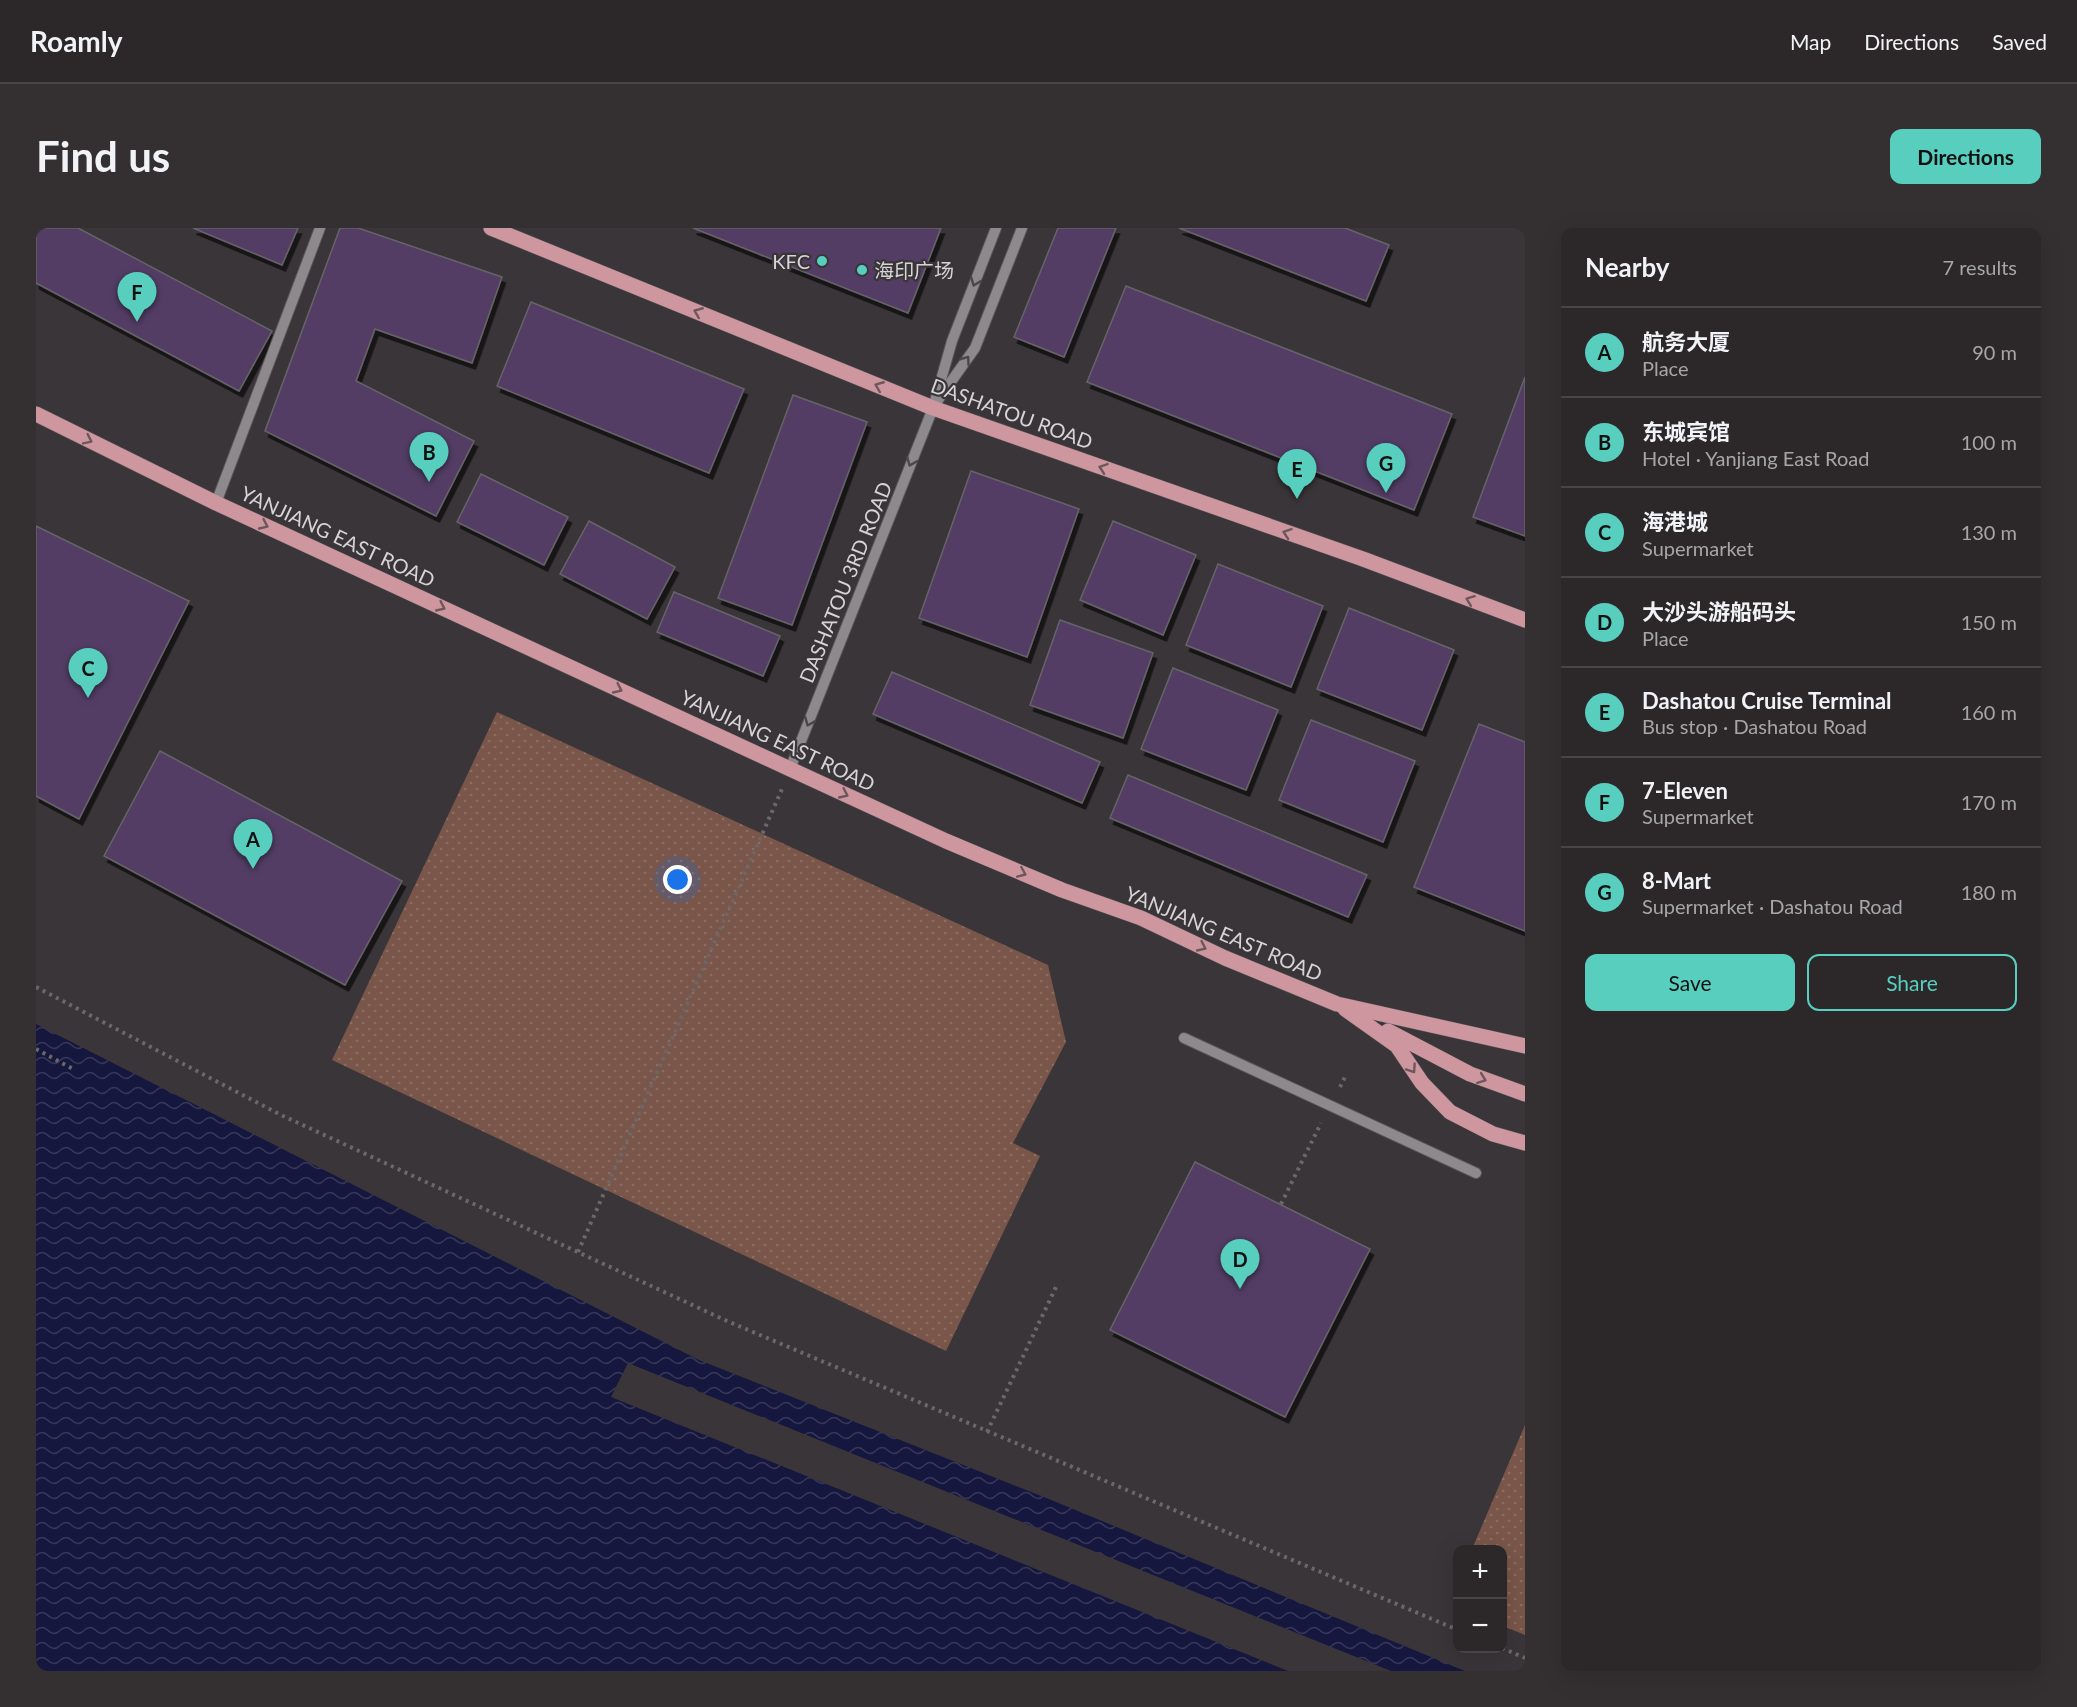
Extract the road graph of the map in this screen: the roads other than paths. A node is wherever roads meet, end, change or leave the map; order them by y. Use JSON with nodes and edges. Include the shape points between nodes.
{"nodes":[{"id":1,"x":320,"y":228,"type":"edge"},
{"id":2,"x":491,"y":228,"type":"edge"},
{"id":3,"x":996,"y":228,"type":"edge"},
{"id":4,"x":1022,"y":228,"type":"edge"},
{"id":5,"x":933,"y":408,"type":"junction"},
{"id":6,"x":36,"y":414,"type":"edge"},
{"id":7,"x":216,"y":503,"type":"junction"},
{"id":8,"x":1525,"y":620,"type":"edge"},
{"id":9,"x":790,"y":769,"type":"junction"},
{"id":10,"x":1337,"y":1004,"type":"junction"},
{"id":11,"x":1184,"y":1038,"type":"dead end"},
{"id":12,"x":1525,"y":1046,"type":"edge"},
{"id":13,"x":1519,"y":1093,"type":"edge"},
{"id":14,"x":1525,"y":1143,"type":"edge"},
{"id":15,"x":1476,"y":1173,"type":"dead end"}],
"edges":[{"from":1,"to":7,"type":"street"},
{"from":5,"to":2,"type":"main road","name":"DASHATOU ROAD","one_way":true},
{"from":3,"to":5,"type":"street","name":"DASHATOU 3RD ROAD","one_way":true,"via":[[952,341]]},
{"from":5,"to":4,"type":"street","name":"DASHATOU 3RD ROAD","one_way":true,"via":[[975,348]]},
{"from":8,"to":5,"type":"main road","name":"DASHATOU ROAD","one_way":true},
{"from":5,"to":9,"type":"street","name":"DASHATOU 3RD ROAD","one_way":true},
{"from":6,"to":7,"type":"main road","name":"YANJIANG EAST ROAD","one_way":true},
{"from":7,"to":9,"type":"main road","name":"YANJIANG EAST ROAD","one_way":true},
{"from":9,"to":10,"type":"main road","name":"YANJIANG EAST ROAD","one_way":true,"via":[[1062,891],[1141,918]]},
{"from":10,"to":12,"type":"main road","name":"YANJIANG EAST ROAD"},
{"from":10,"to":13,"type":"main road","one_way":true,"via":[[1470,1074]]},
{"from":10,"to":14,"type":"main road","one_way":true,"via":[[1397,1046],[1422,1083],[1450,1112],[1493,1134]]},
{"from":11,"to":15,"type":"street"}]}
